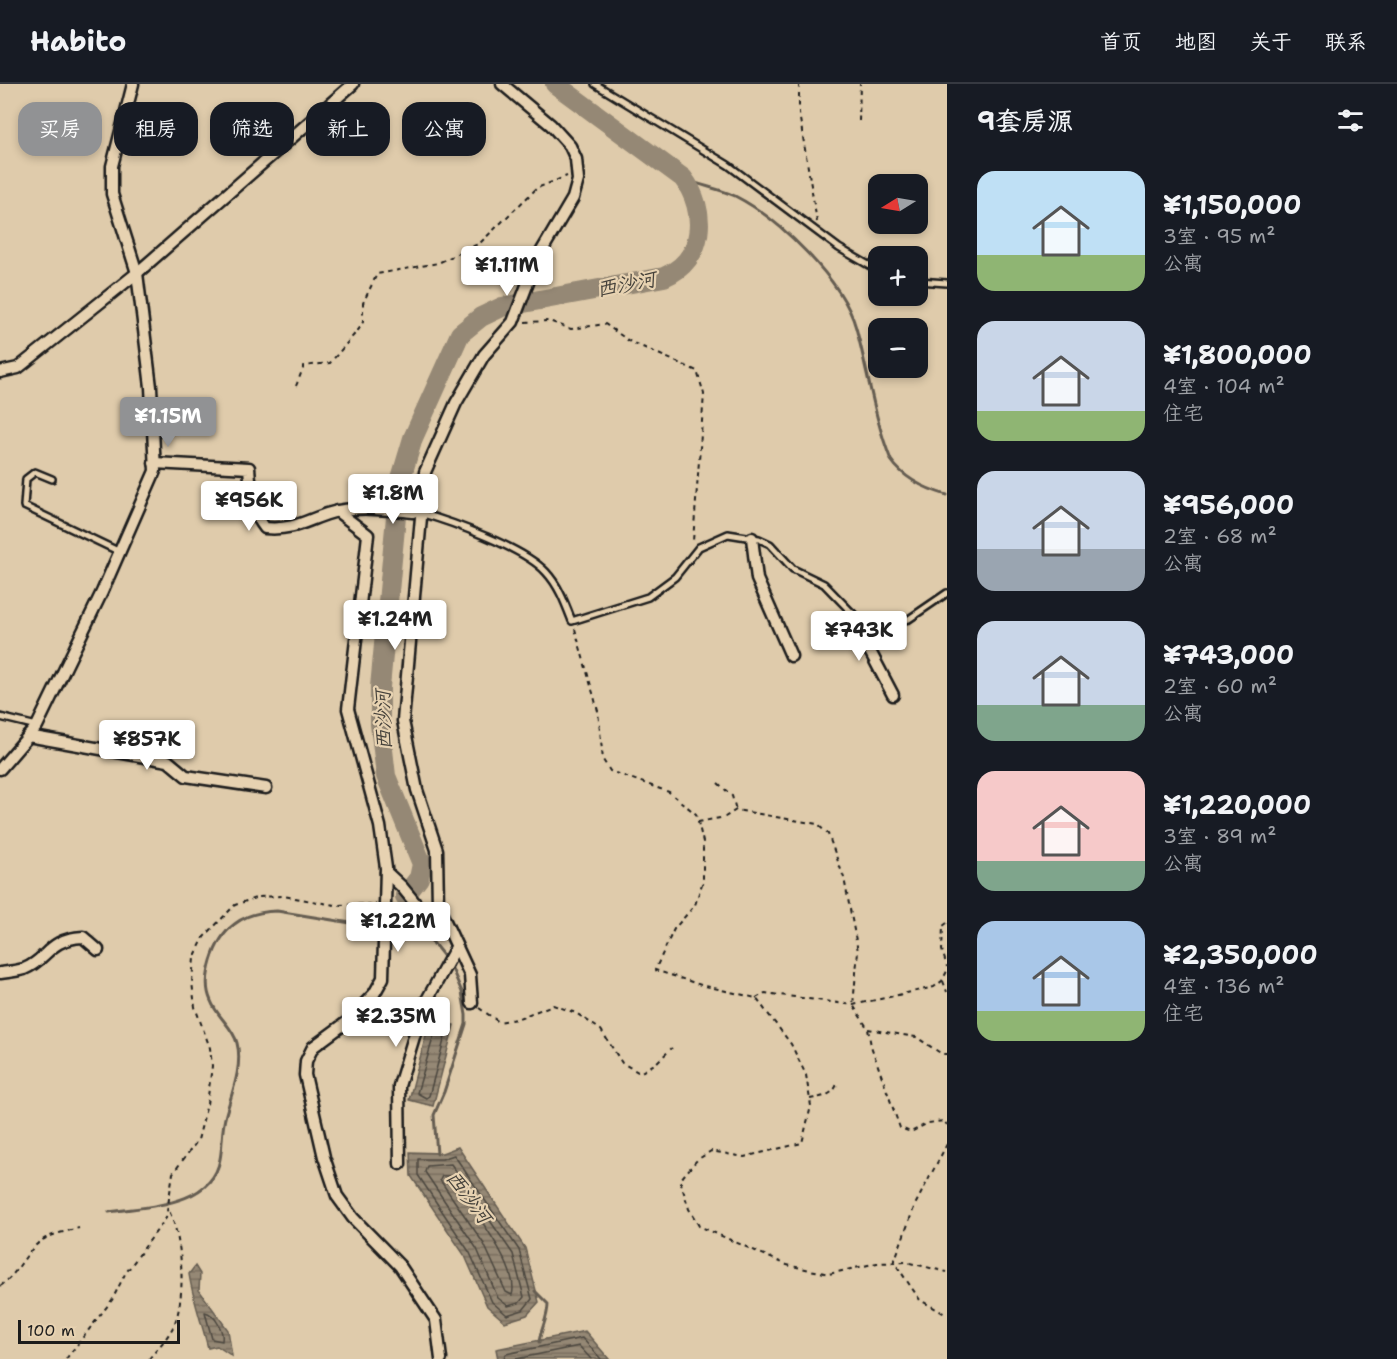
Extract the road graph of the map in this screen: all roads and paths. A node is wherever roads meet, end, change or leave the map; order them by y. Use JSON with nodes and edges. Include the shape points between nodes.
{"nodes":[{"id":1,"x":133,"y":84,"type":"edge"},
{"id":2,"x":353,"y":84,"type":"edge"},
{"id":3,"x":502,"y":84,"type":"edge"},
{"id":4,"x":595,"y":84,"type":"edge"},
{"id":5,"x":799,"y":84,"type":"edge"},
{"id":6,"x":860,"y":84,"type":"edge"},
{"id":7,"x":859,"y":121,"type":"dead end"},
{"id":8,"x":578,"y":173,"type":"junction"},
{"id":9,"x":818,"y":231,"type":"junction"},
{"id":10,"x":868,"y":265,"type":"edge"},
{"id":11,"x":137,"y":273,"type":"junction"},
{"id":12,"x":928,"y":282,"type":"edge"},
{"id":13,"x":947,"y":283,"type":"edge"},
{"id":14,"x":513,"y":322,"type":"junction"},
{"id":15,"x":0,"y":372,"type":"edge"},
{"id":16,"x":296,"y":386,"type":"dead end"},
{"id":17,"x":154,"y":463,"type":"junction"},
{"id":18,"x":52,"y":479,"type":"dead end"},
{"id":19,"x":337,"y":511,"type":"junction"},
{"id":20,"x":417,"y":513,"type":"junction"},
{"id":21,"x":752,"y":538,"type":"junction"},
{"id":22,"x":120,"y":552,"type":"junction"},
{"id":23,"x":692,"y":555,"type":"junction"},
{"id":24,"x":947,"y":593,"type":"edge"},
{"id":25,"x":851,"y":615,"type":"junction"},
{"id":26,"x":572,"y":621,"type":"junction"},
{"id":27,"x":791,"y":656,"type":"dead end"},
{"id":28,"x":893,"y":695,"type":"dead end"},
{"id":29,"x":0,"y":717,"type":"edge"},
{"id":30,"x":37,"y":726,"type":"junction"},
{"id":31,"x":28,"y":736,"type":"junction"},
{"id":32,"x":0,"y":769,"type":"edge"},
{"id":33,"x":718,"y":783,"type":"dead end"},
{"id":34,"x":266,"y":788,"type":"dead end"},
{"id":35,"x":736,"y":810,"type":"junction"},
{"id":36,"x":698,"y":822,"type":"junction"},
{"id":37,"x":386,"y":872,"type":"junction"},
{"id":38,"x":384,"y":904,"type":"junction"},
{"id":39,"x":947,"y":922,"type":"edge"},
{"id":40,"x":445,"y":924,"type":"junction"},
{"id":41,"x":456,"y":949,"type":"junction"},
{"id":42,"x":98,"y":950,"type":"dead end"},
{"id":43,"x":947,"y":969,"type":"edge"},
{"id":44,"x":0,"y":973,"type":"edge"},
{"id":45,"x":942,"y":981,"type":"junction"},
{"id":46,"x":947,"y":992,"type":"edge"},
{"id":47,"x":756,"y":998,"type":"junction"},
{"id":48,"x":472,"y":1003,"type":"joint"},
{"id":49,"x":853,"y":1005,"type":"junction"},
{"id":50,"x":868,"y":1029,"type":"junction"},
{"id":51,"x":672,"y":1048,"type":"dead end"},
{"id":52,"x":947,"y":1054,"type":"edge"},
{"id":53,"x":837,"y":1084,"type":"dead end"},
{"id":54,"x":810,"y":1099,"type":"junction"},
{"id":55,"x":947,"y":1125,"type":"edge"},
{"id":56,"x":947,"y":1144,"type":"edge"},
{"id":57,"x":400,"y":1164,"type":"dead end"},
{"id":58,"x":169,"y":1210,"type":"junction"},
{"id":59,"x":79,"y":1228,"type":"dead end"},
{"id":60,"x":894,"y":1262,"type":"junction"},
{"id":61,"x":947,"y":1272,"type":"edge"},
{"id":62,"x":0,"y":1286,"type":"edge"},
{"id":63,"x":947,"y":1315,"type":"edge"},
{"id":64,"x":68,"y":1358,"type":"edge"},
{"id":65,"x":149,"y":1359,"type":"edge"},
{"id":66,"x":441,"y":1359,"type":"edge"}],
"edges":[{"from":1,"to":11,"type":"street","via":[[112,166],[112,194]]},
{"from":2,"to":11,"type":"street"},
{"from":3,"to":8,"type":"street","via":[[558,133],[574,152]]},
{"from":4,"to":9,"type":"lane","via":[[728,165]]},
{"from":5,"to":9,"type":"path","via":[[799,112]]},
{"from":6,"to":7,"type":"path"},
{"from":8,"to":14,"type":"street","via":[[573,198],[542,249]]},
{"from":8,"to":16,"type":"path","via":[[537,189],[480,243],[431,265],[377,274],[363,303],[359,329],[330,363],[304,366]]},
{"from":9,"to":10,"type":"lane"},
{"from":11,"to":15,"type":"street","via":[[18,368]]},
{"from":11,"to":17,"type":"street","via":[[151,387]]},
{"from":12,"to":13,"type":"lane"},
{"from":14,"to":20,"type":"street","via":[[484,355],[456,403],[425,472]]},
{"from":14,"to":23,"type":"path","via":[[549,321],[571,329],[604,324],[629,341],[697,371],[704,394]]},
{"from":17,"to":19,"type":"street","via":[[249,468],[254,508],[265,528],[282,530]]},
{"from":17,"to":22,"type":"street","via":[[155,471]]},
{"from":18,"to":22,"type":"lane","via":[[35,472],[26,479],[24,506]]},
{"from":19,"to":20,"type":"street"},
{"from":19,"to":37,"type":"street","via":[[368,534],[348,709],[380,826]]},
{"from":20,"to":26,"type":"lane","via":[[494,541],[535,562],[558,588]]},
{"from":20,"to":40,"type":"street","via":[[403,721],[417,790],[437,850],[438,906]]},
{"from":21,"to":23,"type":"lane","via":[[728,534],[699,547]]},
{"from":21,"to":25,"type":"lane","via":[[770,544],[793,569],[824,584]]},
{"from":21,"to":27,"type":"street","via":[[757,579]]},
{"from":22,"to":30,"type":"street"},
{"from":23,"to":26,"type":"lane","via":[[675,577],[648,597]]},
{"from":24,"to":25,"type":"lane","via":[[917,615],[899,622],[868,622]]},
{"from":25,"to":28,"type":"street"},
{"from":26,"to":36,"type":"path","via":[[598,711],[603,760],[610,771],[669,792],[696,814]]},
{"from":29,"to":30,"type":"lane"},
{"from":30,"to":31,"type":"street"},
{"from":31,"to":32,"type":"street"},
{"from":31,"to":34,"type":"street","via":[[168,760],[186,776]]},
{"from":33,"to":35,"type":"path","via":[[732,796]]},
{"from":35,"to":36,"type":"path","via":[[725,817]]},
{"from":35,"to":49,"type":"path","via":[[817,824],[828,834],[844,878],[858,951]]},
{"from":36,"to":47,"type":"path","via":[[703,842],[703,881],[695,904],[674,929],[655,970]]},
{"from":37,"to":38,"type":"street"},
{"from":37,"to":40,"type":"street","via":[[424,914]]},
{"from":38,"to":58,"type":"path","via":[[258,897],[226,911],[204,937],[194,958],[192,982],[195,1007],[210,1048],[210,1091],[198,1140],[171,1179]]},
{"from":38,"to":66,"type":"street","via":[[383,978],[375,994],[347,1022],[313,1047],[306,1061],[305,1076],[337,1196],[400,1266],[435,1320]]},
{"from":39,"to":43,"type":"path","via":[[943,926],[942,950]]},
{"from":40,"to":41,"type":"street"},
{"from":41,"to":48,"type":"street","via":[[470,975]]},
{"from":41,"to":57,"type":"street","via":[[423,1007],[399,1086]]},
{"from":42,"to":44,"type":"street","via":[[83,937],[68,938],[26,968]]},
{"from":43,"to":45,"type":"path"},
{"from":45,"to":46,"type":"path"},
{"from":45,"to":49,"type":"path","via":[[934,987]]},
{"from":47,"to":49,"type":"path","via":[[765,993]]},
{"from":47,"to":54,"type":"path","via":[[791,1044],[806,1075]]},
{"from":48,"to":51,"type":"path","via":[[499,1022],[553,1005],[576,1013],[601,1030],[622,1063],[640,1073]]},
{"from":49,"to":50,"type":"path"},
{"from":50,"to":52,"type":"path","via":[[916,1037]]},
{"from":50,"to":55,"type":"path","via":[[900,1128],[910,1131],[944,1121]]},
{"from":53,"to":54,"type":"path","via":[[824,1097]]},
{"from":54,"to":60,"type":"path","via":[[802,1143],[744,1157],[711,1152],[697,1160],[680,1180],[689,1209],[699,1226],[787,1265],[829,1274]]},
{"from":56,"to":60,"type":"path","via":[[915,1205]]},
{"from":58,"to":64,"type":"path","via":[[112,1300]]},
{"from":58,"to":65,"type":"path","via":[[178,1246],[182,1303],[172,1329]]},
{"from":59,"to":62,"type":"path","via":[[45,1238]]},
{"from":60,"to":61,"type":"path"},
{"from":60,"to":63,"type":"path","via":[[920,1300]]}]}
